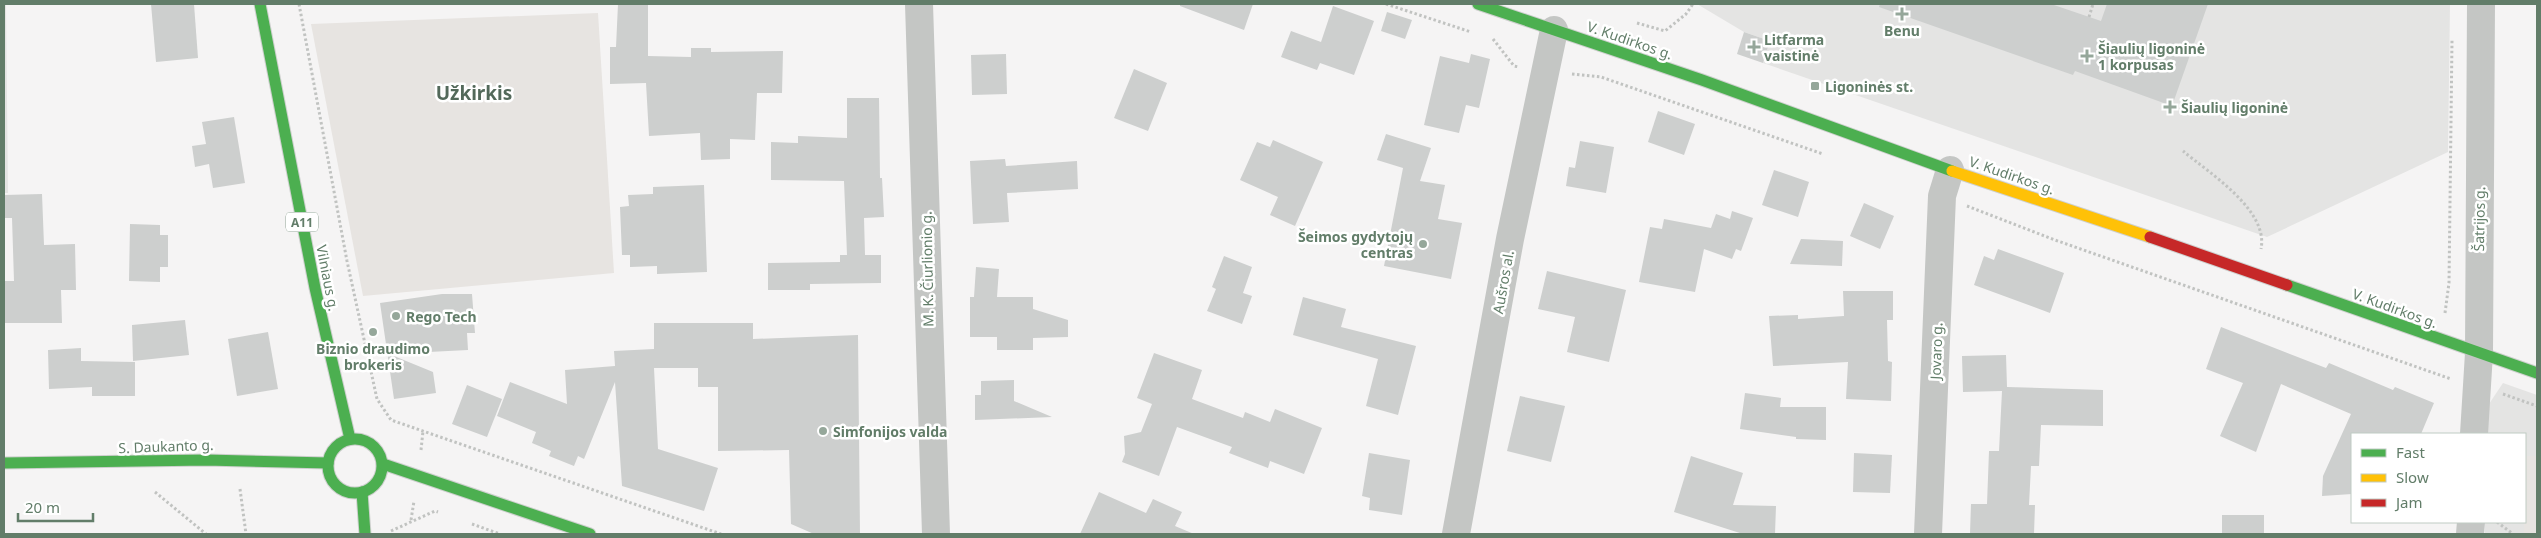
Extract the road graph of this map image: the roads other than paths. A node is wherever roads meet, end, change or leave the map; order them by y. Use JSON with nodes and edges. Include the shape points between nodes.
{"nodes":[{"id":1,"x":260,"y":4,"type":"edge"},
{"id":2,"x":919,"y":4,"type":"edge"},
{"id":3,"x":1478,"y":4,"type":"edge"},
{"id":4,"x":2481,"y":4,"type":"edge"},
{"id":5,"x":1554,"y":30,"type":"junction"},
{"id":6,"x":1950,"y":170,"type":"junction"},
{"id":7,"x":2479,"y":353,"type":"junction"},
{"id":8,"x":2537,"y":373,"type":"edge"},
{"id":9,"x":2474,"y":433,"type":"edge"},
{"id":10,"x":350,"y":439,"type":"junction"},
{"id":11,"x":4,"y":463,"type":"edge"},
{"id":12,"x":328,"y":463,"type":"junction"},
{"id":13,"x":383,"y":464,"type":"junction"},
{"id":14,"x":362,"y":492,"type":"junction"},
{"id":15,"x":365,"y":534,"type":"edge"},
{"id":16,"x":590,"y":534,"type":"edge"},
{"id":17,"x":936,"y":534,"type":"edge"},
{"id":18,"x":1456,"y":534,"type":"edge"},
{"id":19,"x":1928,"y":534,"type":"edge"}],
"edges":[{"from":1,"to":10,"type":"main road","name":"Vilniaus g.","number":"A11","via":[[315,288]]},
{"from":2,"to":17,"type":"street","name":"M. K. Čiurlionio g."},
{"from":3,"to":5,"type":"main road","name":"V. Kudirkos g."},
{"from":4,"to":7,"type":"street","name":"Šatrijos g."},
{"from":5,"to":6,"type":"main road","name":"V. Kudirkos g."},
{"from":5,"to":18,"type":"street","name":"Aušros al.","via":[[1510,239]]},
{"from":6,"to":7,"type":"main road","name":"V. Kudirkos g."},
{"from":6,"to":19,"type":"street","name":"Jovaro g.","via":[[1942,196]]},
{"from":7,"to":8,"type":"main road","name":"V. Kudirkos g."},
{"from":7,"to":9,"type":"street","name":"Šatrijos g."},
{"from":10,"to":12,"type":"main road","via":[[335,447]]},
{"from":10,"to":13,"type":"main road","via":[[368,442],[376,448]]},
{"from":11,"to":12,"type":"main road","name":"S. Daukanto g.","via":[[233,459]]},
{"from":12,"to":14,"type":"main road","via":[[332,480],[338,486],[354,493]]},
{"from":13,"to":14,"type":"main road","via":[[378,482]]},
{"from":13,"to":16,"type":"main road"},
{"from":14,"to":15,"type":"main road"}]}
